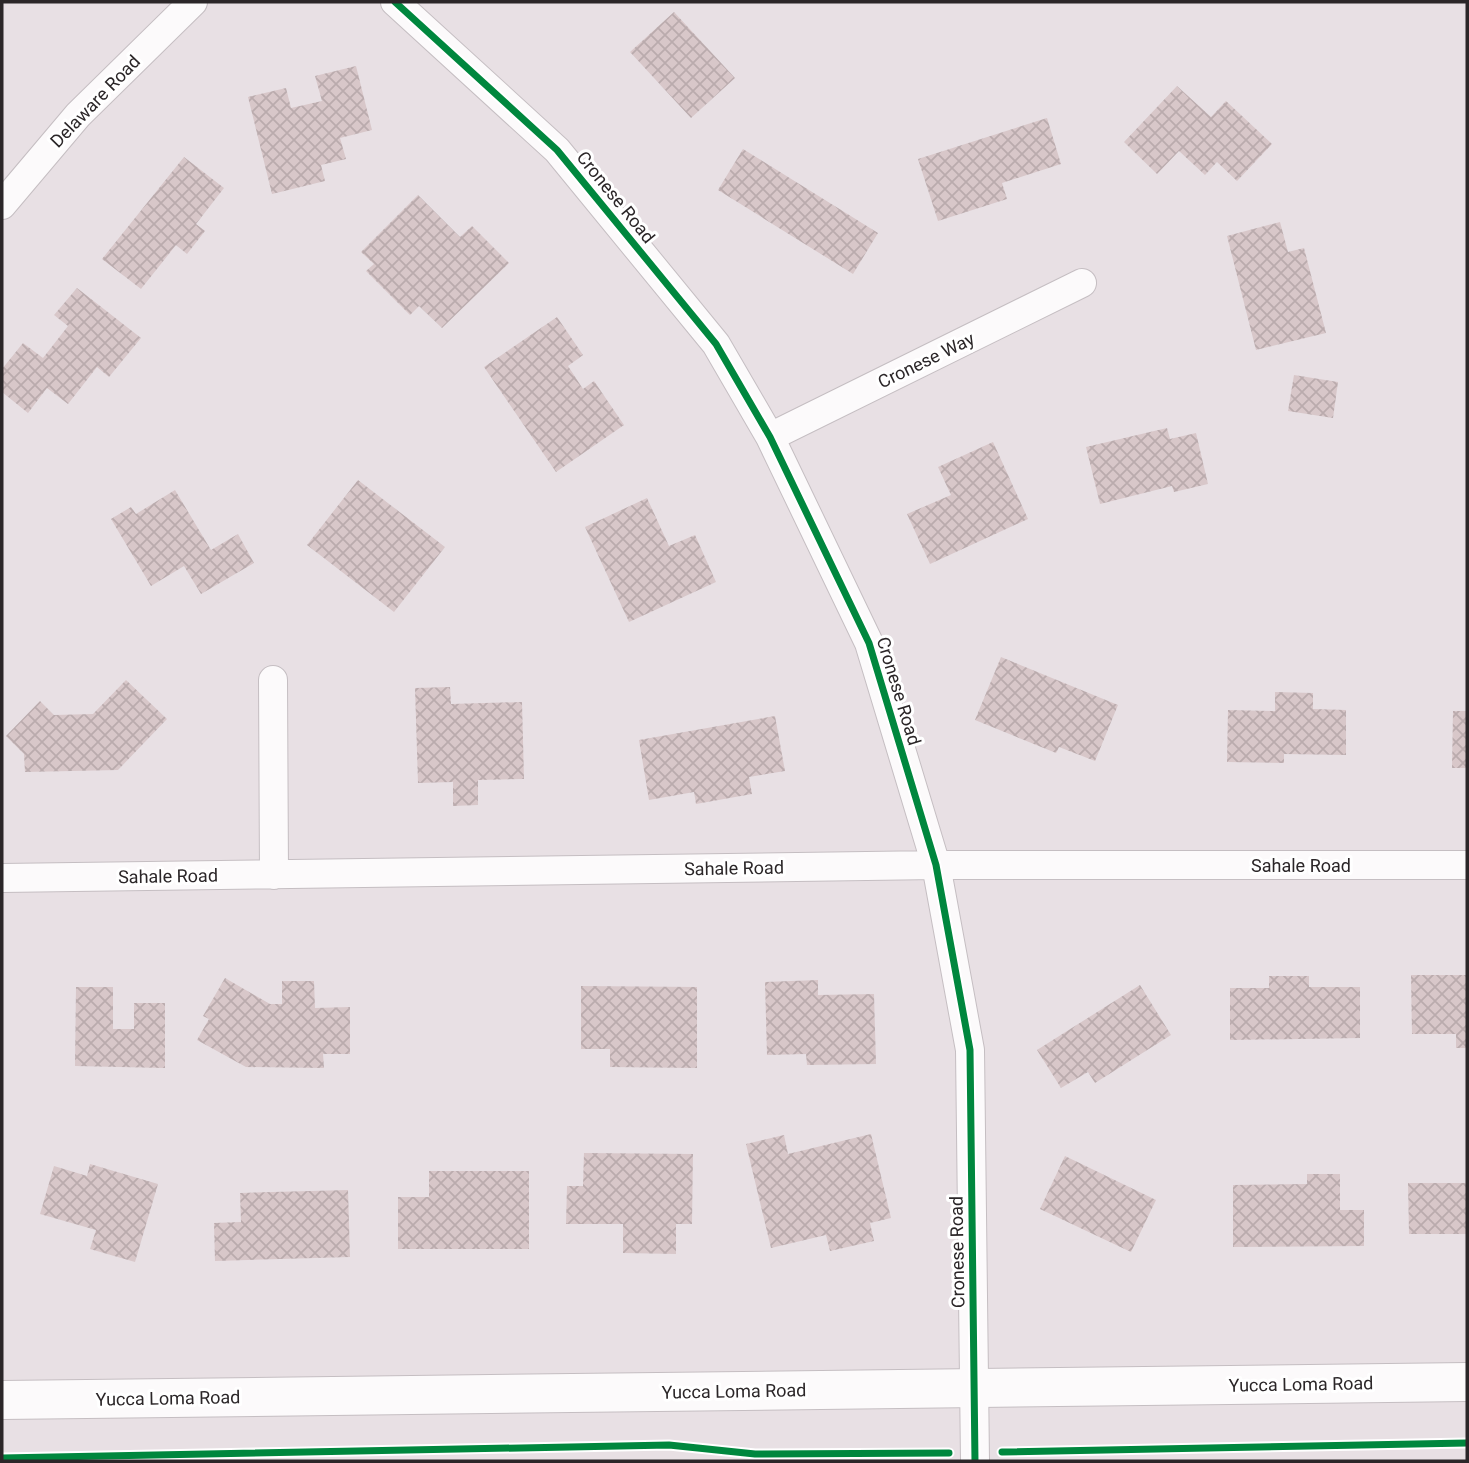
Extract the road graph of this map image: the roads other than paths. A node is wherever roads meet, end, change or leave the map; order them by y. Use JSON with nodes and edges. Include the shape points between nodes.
{"nodes":[{"id":1,"x":193,"y":2,"type":"edge"},
{"id":2,"x":395,"y":2,"type":"edge"},
{"id":3,"x":2,"y":205,"type":"edge"},
{"id":4,"x":1082,"y":284,"type":"dead end"},
{"id":5,"x":770,"y":437,"type":"junction"},
{"id":6,"x":273,"y":680,"type":"dead end"},
{"id":7,"x":936,"y":865,"type":"junction"},
{"id":8,"x":1467,"y":865,"type":"edge"},
{"id":9,"x":274,"y":875,"type":"junction"},
{"id":10,"x":2,"y":877,"type":"edge"},
{"id":11,"x":1467,"y":1382,"type":"edge"},
{"id":12,"x":974,"y":1388,"type":"junction"},
{"id":13,"x":2,"y":1400,"type":"edge"},
{"id":14,"x":975,"y":1461,"type":"edge"}],
"edges":[{"from":1,"to":3,"type":"street","name":"Delaware Road","via":[[78,115]]},
{"from":2,"to":5,"type":"street","name":"Cronese Road","via":[[557,150],[716,344]]},
{"from":4,"to":5,"type":"street","name":"Cronese Way"},
{"from":5,"to":7,"type":"street","name":"Cronese Road","via":[[869,643]]},
{"from":6,"to":9,"type":"street"},
{"from":7,"to":8,"type":"street","name":"Sahale Road"},
{"from":7,"to":9,"type":"street","name":"Sahale Road"},
{"from":7,"to":12,"type":"street","name":"Cronese Road","via":[[970,1050]]},
{"from":9,"to":10,"type":"street","name":"Sahale Road"},
{"from":11,"to":12,"type":"main road","name":"Yucca Loma Road"},
{"from":12,"to":13,"type":"main road","name":"Yucca Loma Road"},
{"from":12,"to":14,"type":"street","name":"Cronese Road"}]}
